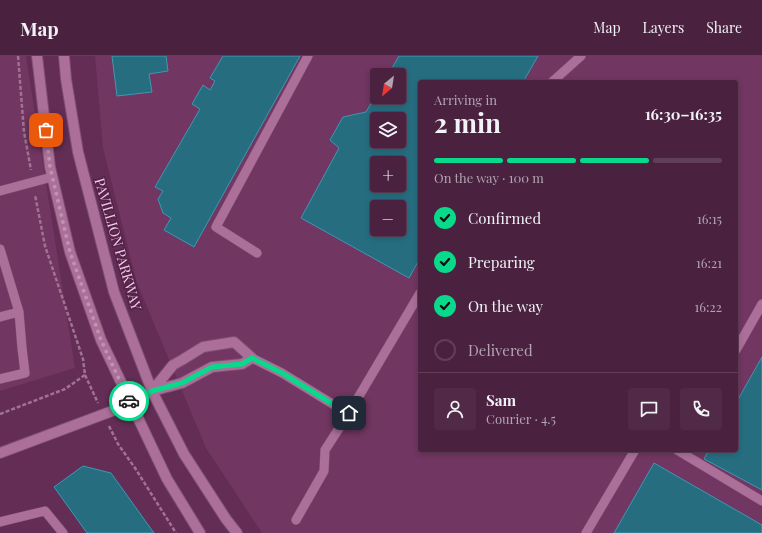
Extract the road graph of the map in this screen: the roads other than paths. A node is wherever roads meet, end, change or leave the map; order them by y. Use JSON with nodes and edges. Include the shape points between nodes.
{"nodes":[{"id":1,"x":37,"y":56,"type":"edge"},
{"id":2,"x":64,"y":56,"type":"edge"},
{"id":3,"x":308,"y":56,"type":"edge"},
{"id":4,"x":581,"y":56,"type":"edge"},
{"id":5,"x":554,"y":80,"type":"edge"},
{"id":6,"x":52,"y":177,"type":"junction"},
{"id":7,"x":0,"y":191,"type":"edge"},
{"id":8,"x":0,"y":250,"type":"edge"},
{"id":9,"x":257,"y":253,"type":"dead end"},
{"id":10,"x":4,"y":273,"type":"edge"},
{"id":11,"x":418,"y":296,"type":"edge"},
{"id":12,"x":762,"y":304,"type":"edge"},
{"id":13,"x":19,"y":312,"type":"junction"},
{"id":14,"x":0,"y":317,"type":"edge"},
{"id":15,"x":738,"y":346,"type":"edge"},
{"id":16,"x":252,"y":358,"type":"junction"},
{"id":17,"x":0,"y":379,"type":"edge"},
{"id":18,"x":152,"y":391,"type":"junction"},
{"id":19,"x":131,"y":404,"type":"junction"},
{"id":20,"x":349,"y":413,"type":"junction"},
{"id":21,"x":634,"y":452,"type":"edge"},
{"id":22,"x":680,"y":452,"type":"edge"},
{"id":23,"x":0,"y":453,"type":"edge"},
{"id":24,"x":762,"y":500,"type":"edge"},
{"id":25,"x":296,"y":520,"type":"dead end"},
{"id":26,"x":0,"y":522,"type":"edge"},
{"id":27,"x":63,"y":533,"type":"edge"},
{"id":28,"x":200,"y":533,"type":"edge"},
{"id":29,"x":237,"y":533,"type":"edge"},
{"id":30,"x":586,"y":533,"type":"edge"}],
"edges":[{"from":1,"to":6,"type":"main road"},
{"from":2,"to":18,"type":"main road","name":"PAVILLION PARKWAY","via":[[78,152],[114,292]]},
{"from":3,"to":9,"type":"lane","via":[[216,227]]},
{"from":4,"to":5,"type":"lane"},
{"from":6,"to":7,"type":"lane"},
{"from":6,"to":19,"type":"main road","via":[[73,259],[101,340]]},
{"from":8,"to":10,"type":"lane"},
{"from":10,"to":13,"type":"lane"},
{"from":11,"to":20,"type":"lane"},
{"from":12,"to":15,"type":"lane"},
{"from":13,"to":14,"type":"lane"},
{"from":13,"to":17,"type":"lane","via":[[25,373]]},
{"from":16,"to":18,"type":"main road","via":[[242,364],[212,367],[182,383]]},
{"from":16,"to":18,"type":"main road","via":[[234,342],[203,347],[173,365]]},
{"from":16,"to":20,"type":"lane"},
{"from":18,"to":19,"type":"main road"},
{"from":18,"to":29,"type":"main road","name":"PAVILLION PARKWAY","via":[[184,454]]},
{"from":19,"to":23,"type":"main road"},
{"from":19,"to":28,"type":"main road","via":[[167,479]]},
{"from":20,"to":25,"type":"lane","via":[[325,450],[324,471]]},
{"from":21,"to":30,"type":"lane"},
{"from":22,"to":24,"type":"lane"},
{"from":26,"to":27,"type":"lane","via":[[45,511]]}]}
